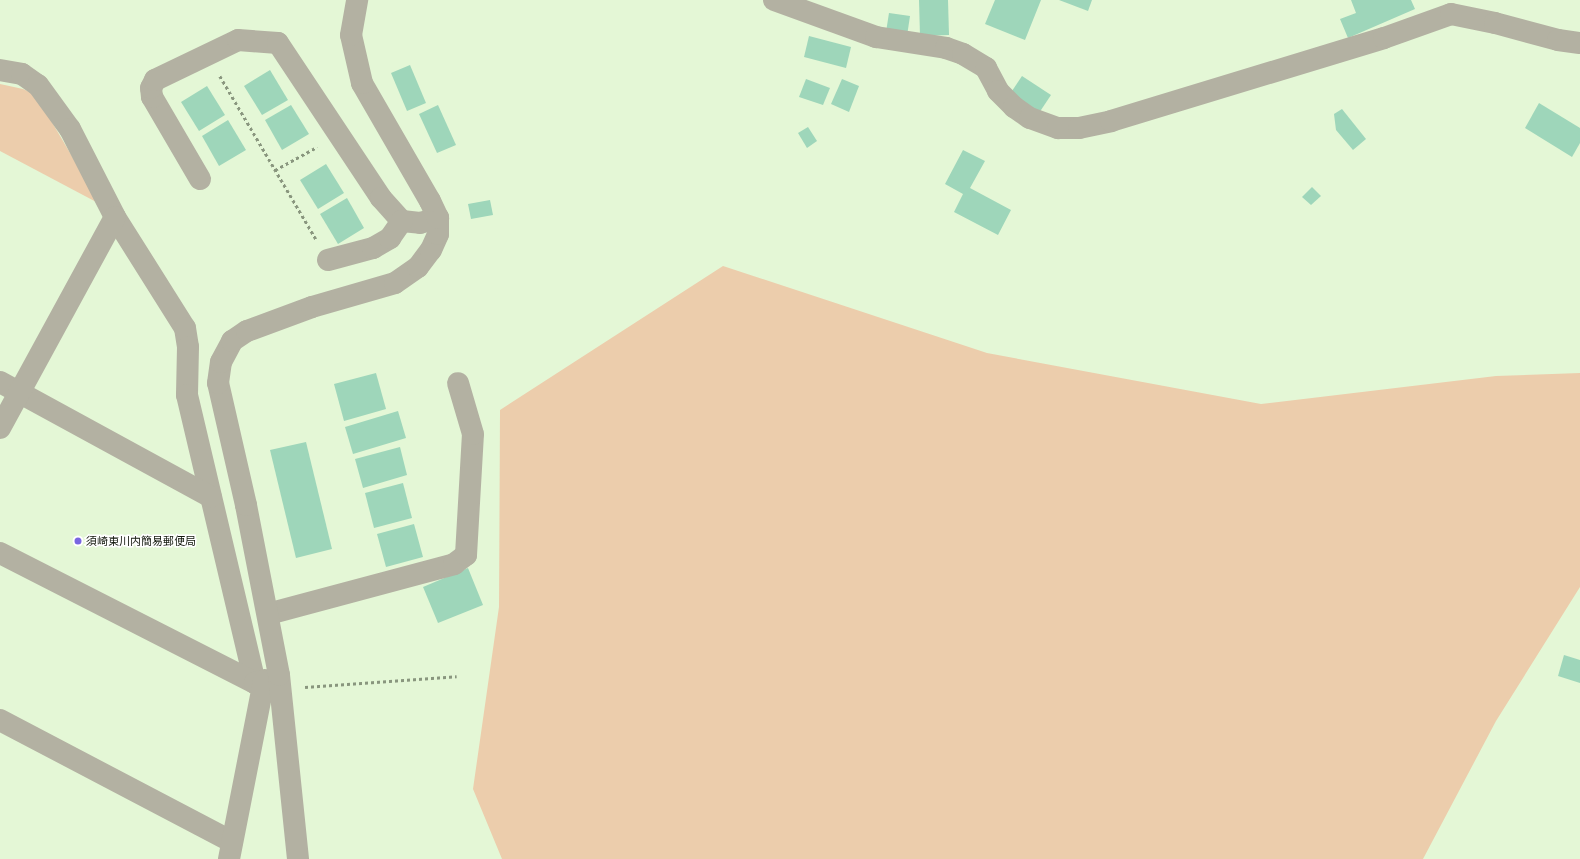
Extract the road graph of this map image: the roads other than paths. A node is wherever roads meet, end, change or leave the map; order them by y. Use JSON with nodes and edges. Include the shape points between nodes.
{"nodes":[{"id":1,"x":357,"y":0,"type":"edge"},
{"id":2,"x":774,"y":0,"type":"edge"},
{"id":3,"x":1580,"y":43,"type":"edge"},
{"id":4,"x":0,"y":70,"type":"edge"},
{"id":5,"x":200,"y":179,"type":"dead end"},
{"id":6,"x":115,"y":217,"type":"junction"},
{"id":7,"x":438,"y":218,"type":"junction"},
{"id":8,"x":402,"y":221,"type":"junction"},
{"id":9,"x":328,"y":260,"type":"road end"},
{"id":10,"x":0,"y":382,"type":"edge"},
{"id":11,"x":458,"y":383,"type":"dead end"},
{"id":12,"x":19,"y":392,"type":"junction"},
{"id":13,"x":0,"y":428,"type":"edge"},
{"id":14,"x":211,"y":497,"type":"junction"},
{"id":15,"x":0,"y":553,"type":"edge"},
{"id":16,"x":268,"y":614,"type":"junction"},
{"id":17,"x":270,"y":682,"type":"junction"},
{"id":18,"x":0,"y":720,"type":"edge"},
{"id":19,"x":231,"y":850,"type":"edge"},
{"id":20,"x":298,"y":859,"type":"edge"}],
"edges":[{"from":1,"to":7,"type":"street","via":[[351,35],[362,82]]},
{"from":2,"to":3,"type":"street","via":[[876,37],[946,48],[963,54],[986,68],[998,91],[1014,107],[1030,118],[1058,128],[1079,128],[1112,121],[1384,38],[1451,14]]},
{"from":4,"to":6,"type":"street","via":[[22,74],[38,85],[70,130]]},
{"from":5,"to":8,"type":"street","via":[[152,97],[151,88],[155,80],[238,40],[278,43],[381,198]]},
{"from":6,"to":12,"type":"street"},
{"from":6,"to":14,"type":"street","via":[[185,328],[188,347],[187,395]]},
{"from":7,"to":8,"type":"street","via":[[420,223]]},
{"from":7,"to":16,"type":"street","via":[[438,234],[431,250],[418,267],[395,283],[312,307],[247,331],[232,341],[221,362],[218,383]]},
{"from":8,"to":9,"type":"street","via":[[390,238],[373,248]]},
{"from":10,"to":12,"type":"street"},
{"from":11,"to":16,"type":"street","via":[[473,434],[466,555],[454,564]]},
{"from":12,"to":13,"type":"street"},
{"from":12,"to":14,"type":"street"},
{"from":14,"to":17,"type":"street"},
{"from":15,"to":17,"type":"street"},
{"from":16,"to":17,"type":"street"},
{"from":17,"to":19,"type":"street"},
{"from":17,"to":20,"type":"street"},
{"from":18,"to":19,"type":"street"}]}
